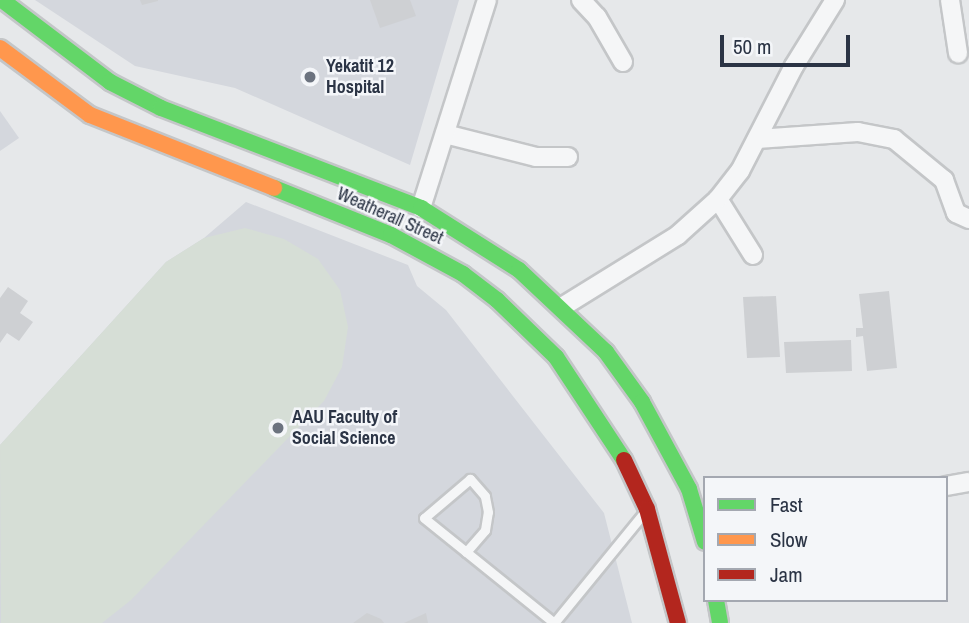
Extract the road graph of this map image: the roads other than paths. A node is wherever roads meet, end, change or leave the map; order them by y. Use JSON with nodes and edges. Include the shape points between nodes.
{"nodes":[{"id":1,"x":2,"y":0,"type":"edge"},
{"id":2,"x":487,"y":0,"type":"edge"},
{"id":3,"x":581,"y":0,"type":"edge"},
{"id":4,"x":835,"y":0,"type":"edge"},
{"id":5,"x":950,"y":0,"type":"edge"},
{"id":6,"x":0,"y":48,"type":"edge"},
{"id":7,"x":958,"y":53,"type":"dead end"},
{"id":8,"x":623,"y":62,"type":"dead end"},
{"id":9,"x":100,"y":98,"type":"junction"},
{"id":10,"x":445,"y":134,"type":"junction"},
{"id":11,"x":757,"y":139,"type":"junction"},
{"id":12,"x":568,"y":157,"type":"dead end"},
{"id":13,"x":718,"y":199,"type":"junction"},
{"id":14,"x":421,"y":208,"type":"junction"},
{"id":15,"x":969,"y":219,"type":"edge"},
{"id":16,"x":753,"y":255,"type":"dead end"},
{"id":17,"x":562,"y":307,"type":"junction"},
{"id":18,"x":969,"y":482,"type":"edge"},
{"id":19,"x":948,"y":486,"type":"edge"},
{"id":20,"x":647,"y":509,"type":"junction"},
{"id":21,"x":703,"y":535,"type":"edge"},
{"id":22,"x":466,"y":552,"type":"junction"},
{"id":23,"x":716,"y":602,"type":"edge"},
{"id":24,"x":554,"y":623,"type":"edge"},
{"id":25,"x":678,"y":623,"type":"edge"},
{"id":26,"x":720,"y":623,"type":"edge"}],
"edges":[{"from":1,"to":9,"type":"main road"},
{"from":2,"to":10,"type":"street"},
{"from":3,"to":8,"type":"street","via":[[597,17]]},
{"from":4,"to":11,"type":"street"},
{"from":5,"to":7,"type":"street"},
{"from":6,"to":9,"type":"main road","name":"Weatherall Street"},
{"from":9,"to":14,"type":"main road","via":[[161,108]]},
{"from":9,"to":20,"type":"main road","name":"Weatherall Street","via":[[419,248],[463,274],[556,357],[615,441]]},
{"from":10,"to":12,"type":"street","via":[[536,157]]},
{"from":10,"to":14,"type":"street"},
{"from":11,"to":13,"type":"street"},
{"from":11,"to":15,"type":"street","via":[[858,132],[894,139],[944,180],[956,213]]},
{"from":13,"to":16,"type":"street"},
{"from":13,"to":17,"type":"street","via":[[678,235]]},
{"from":14,"to":17,"type":"main road","via":[[483,244]]},
{"from":17,"to":21,"type":"main road","via":[[606,352],[660,432],[690,489]]},
{"from":18,"to":19,"type":"street"},
{"from":20,"to":24,"type":"lane"},
{"from":20,"to":25,"type":"main road","name":"Weatherall Street"},
{"from":22,"to":22,"type":"lane","via":[[424,517],[470,479],[485,496],[488,512],[485,530]]},
{"from":22,"to":24,"type":"lane"},
{"from":23,"to":26,"type":"main road"}]}
